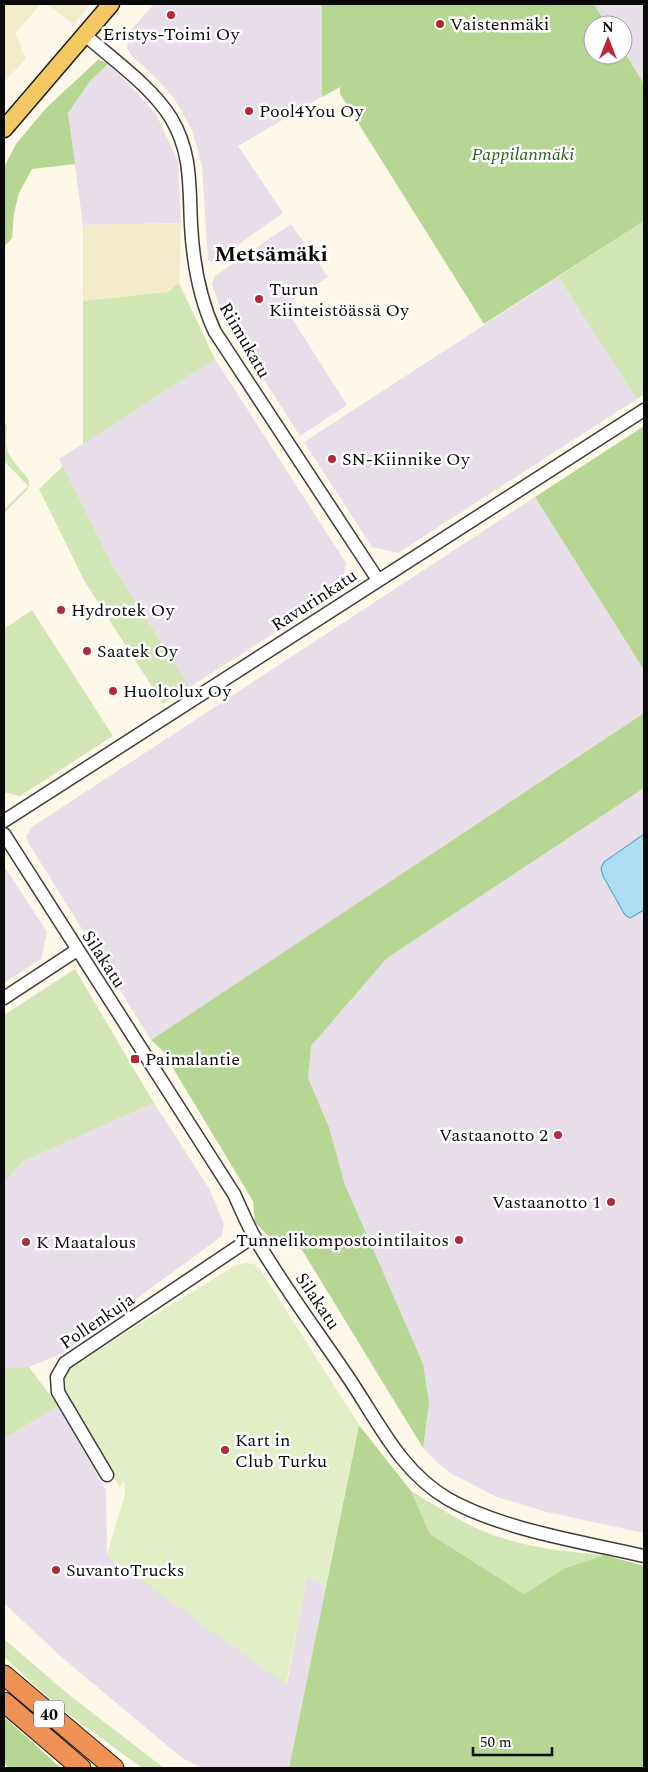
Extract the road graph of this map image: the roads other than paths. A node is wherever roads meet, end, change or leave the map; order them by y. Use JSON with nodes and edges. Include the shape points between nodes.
{"nodes":[{"id":1,"x":111,"y":4,"type":"edge"},
{"id":2,"x":84,"y":34,"type":"junction"},
{"id":3,"x":4,"y":129,"type":"edge"},
{"id":4,"x":644,"y":410,"type":"edge"},
{"id":5,"x":378,"y":580,"type":"junction"},
{"id":6,"x":4,"y":820,"type":"edge"},
{"id":7,"x":4,"y":834,"type":"edge"},
{"id":8,"x":77,"y":950,"type":"junction"},
{"id":9,"x":4,"y":998,"type":"edge"},
{"id":10,"x":254,"y":1236,"type":"junction"},
{"id":11,"x":107,"y":1475,"type":"dead end"},
{"id":12,"x":644,"y":1556,"type":"edge"},
{"id":13,"x":4,"y":1674,"type":"edge"},
{"id":14,"x":4,"y":1702,"type":"edge"},
{"id":15,"x":94,"y":1752,"type":"junction"},
{"id":16,"x":81,"y":1768,"type":"edge"},
{"id":17,"x":114,"y":1768,"type":"edge"},
{"id":18,"x":122,"y":1768,"type":"edge"}],
"edges":[{"from":1,"to":2,"type":"main road"},
{"from":2,"to":3,"type":"main road"},
{"from":2,"to":5,"type":"street","name":"Riimukatu","via":[[142,84],[170,118],[183,146],[189,170],[191,226],[199,287],[215,332]]},
{"from":4,"to":5,"type":"street","name":"Ravurinkatu"},
{"from":5,"to":6,"type":"street","name":"Ravurinkatu"},
{"from":7,"to":8,"type":"street","name":"Silakatu"},
{"from":8,"to":9,"type":"street"},
{"from":8,"to":10,"type":"street","name":"Silakatu","via":[[234,1194]]},
{"from":10,"to":11,"type":"street","name":"Pollenkuja","via":[[65,1363],[57,1377],[58,1392]]},
{"from":10,"to":12,"type":"street","name":"Silakatu","via":[[385,1437],[405,1462],[433,1488],[458,1504],[492,1518]]},
{"from":13,"to":15,"type":"highway","number":"40"},
{"from":14,"to":16,"type":"highway","number":"40"},
{"from":15,"to":17,"type":"highway","number":"40"},
{"from":15,"to":18,"type":"highway"}]}
